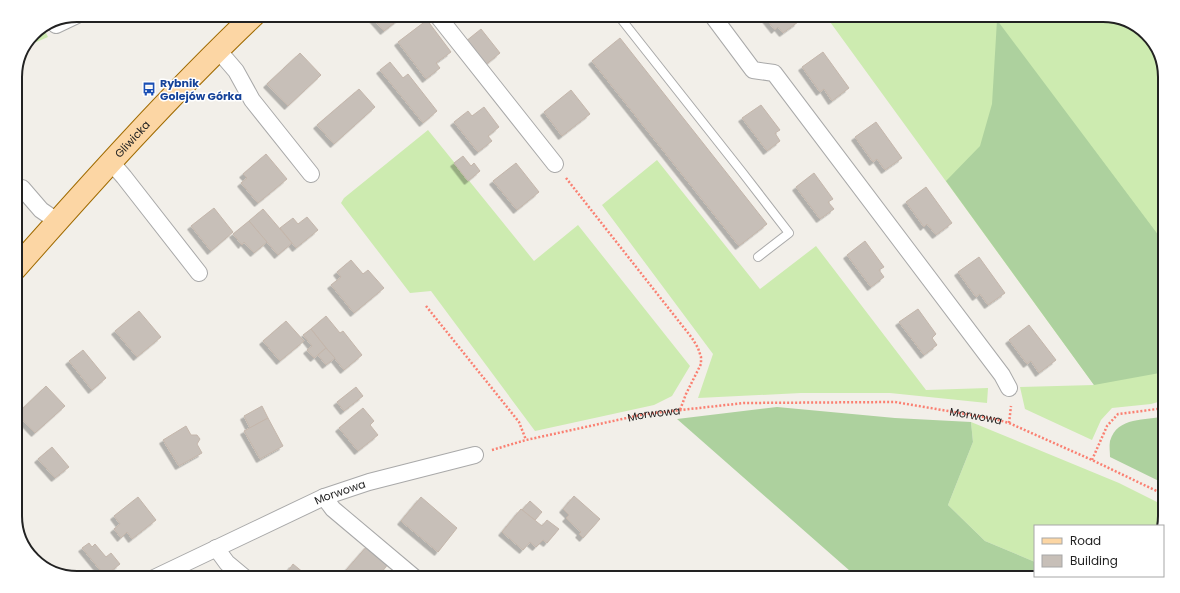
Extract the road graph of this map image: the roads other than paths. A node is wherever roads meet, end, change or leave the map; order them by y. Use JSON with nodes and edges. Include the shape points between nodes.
{"nodes":[{"id":1,"x":247,"y":22,"type":"edge"},
{"id":2,"x":443,"y":22,"type":"edge"},
{"id":3,"x":624,"y":22,"type":"edge"},
{"id":4,"x":717,"y":22,"type":"edge"},
{"id":5,"x":218,"y":50,"type":"junction"},
{"id":6,"x":111,"y":162,"type":"junction"},
{"id":7,"x":555,"y":164,"type":"dead end"},
{"id":8,"x":311,"y":174,"type":"dead end"},
{"id":9,"x":22,"y":188,"type":"dead end"},
{"id":10,"x":57,"y":221,"type":"junction"},
{"id":11,"x":758,"y":257,"type":"dead end"},
{"id":12,"x":22,"y":260,"type":"edge"},
{"id":13,"x":199,"y":273,"type":"dead end"},
{"id":14,"x":1009,"y":388,"type":"dead end"},
{"id":15,"x":475,"y":455,"type":"road end"},
{"id":16,"x":324,"y":497,"type":"junction"},
{"id":17,"x":216,"y":548,"type":"junction"},
{"id":18,"x":168,"y":571,"type":"edge"},
{"id":19,"x":237,"y":571,"type":"edge"},
{"id":20,"x":406,"y":571,"type":"edge"}],
"edges":[{"from":1,"to":5,"type":"main road","name":"Gliwicka"},
{"from":2,"to":7,"type":"street"},
{"from":3,"to":11,"type":"lane","via":[[789,233]]},
{"from":4,"to":14,"type":"street","via":[[753,70],[774,74],[1002,375]]},
{"from":5,"to":6,"type":"main road","name":"Gliwicka"},
{"from":5,"to":8,"type":"street","via":[[236,71],[252,100]]},
{"from":6,"to":10,"type":"main road","name":"Gliwicka"},
{"from":6,"to":13,"type":"street"},
{"from":9,"to":10,"type":"street","via":[[41,210]]},
{"from":10,"to":12,"type":"main road","name":"Gliwicka"},
{"from":15,"to":16,"type":"street","name":"Morwowa","via":[[369,482]]},
{"from":16,"to":17,"type":"street","name":"Morwowa"},
{"from":16,"to":20,"type":"street","via":[[333,509]]},
{"from":17,"to":18,"type":"street","name":"Morwowa"},
{"from":17,"to":19,"type":"street"}]}
